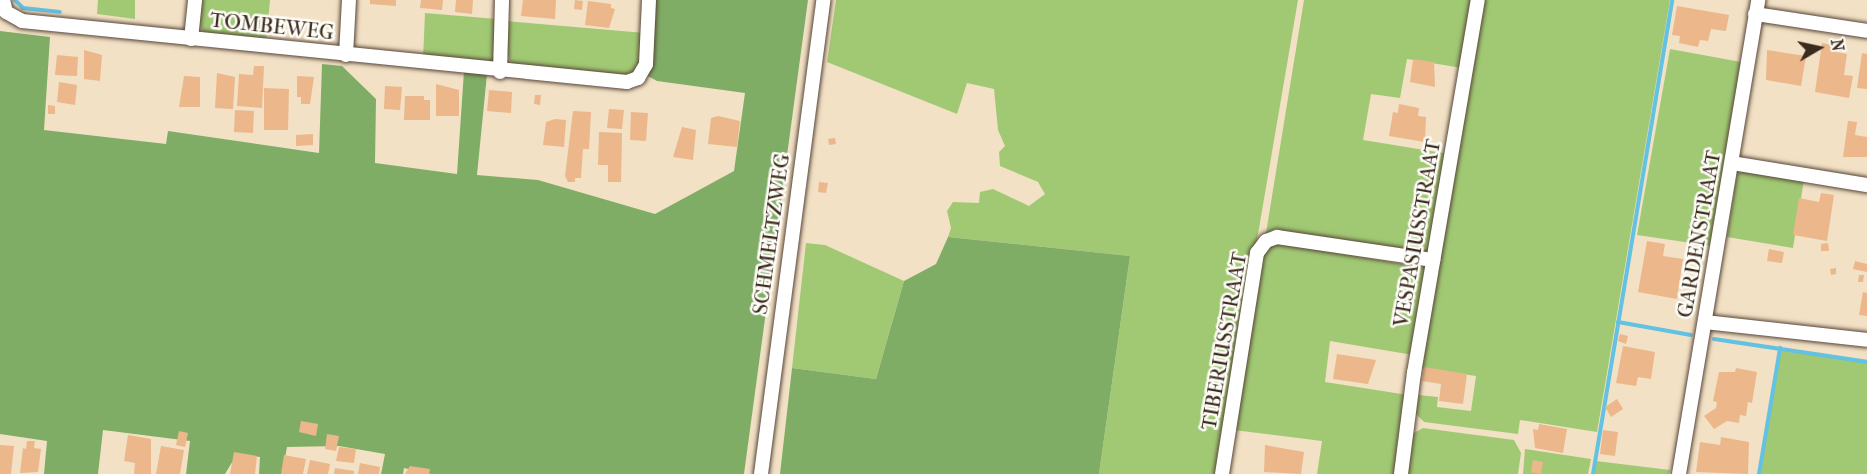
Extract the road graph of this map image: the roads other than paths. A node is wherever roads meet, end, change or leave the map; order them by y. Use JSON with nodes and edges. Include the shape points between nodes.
{"nodes":[{"id":1,"x":195,"y":0,"type":"edge"},
{"id":2,"x":349,"y":0,"type":"edge"},
{"id":3,"x":502,"y":0,"type":"edge"},
{"id":4,"x":649,"y":0,"type":"edge"},
{"id":5,"x":823,"y":0,"type":"edge"},
{"id":6,"x":1478,"y":0,"type":"edge"},
{"id":7,"x":5,"y":6,"type":"edge"},
{"id":8,"x":1757,"y":7,"type":"edge"},
{"id":9,"x":1867,"y":31,"type":"edge"},
{"id":10,"x":191,"y":39,"type":"junction"},
{"id":11,"x":346,"y":55,"type":"junction"},
{"id":12,"x":500,"y":72,"type":"junction"},
{"id":13,"x":1732,"y":163,"type":"junction"},
{"id":14,"x":1867,"y":185,"type":"edge"},
{"id":15,"x":1433,"y":260,"type":"junction"},
{"id":16,"x":1705,"y":322,"type":"junction"},
{"id":17,"x":1867,"y":340,"type":"edge"},
{"id":18,"x":761,"y":474,"type":"edge"},
{"id":19,"x":1222,"y":474,"type":"edge"},
{"id":20,"x":1401,"y":474,"type":"edge"},
{"id":21,"x":1679,"y":474,"type":"edge"}],
"edges":[{"from":1,"to":10,"type":"street"},
{"from":2,"to":11,"type":"street"},
{"from":3,"to":12,"type":"street"},
{"from":4,"to":12,"type":"street","name":"TOMBEWEG","via":[[646,64],[638,78],[627,82]]},
{"from":5,"to":18,"type":"street","name":"SCHMELTZWEG"},
{"from":6,"to":15,"type":"street","name":"VESPASIUSSTRAAT"},
{"from":7,"to":10,"type":"street","name":"TOMBEWEG","via":[[22,21]]},
{"from":8,"to":9,"type":"street"},
{"from":8,"to":13,"type":"street","name":"GARDENSTRAAT"},
{"from":10,"to":11,"type":"street","name":"TOMBEWEG"},
{"from":11,"to":12,"type":"street","name":"TOMBEWEG"},
{"from":13,"to":14,"type":"street"},
{"from":13,"to":16,"type":"street","name":"GARDENSTRAAT"},
{"from":15,"to":19,"type":"street","name":"TIBERIUSSTRAAT","via":[[1277,237],[1266,241],[1257,253]]},
{"from":15,"to":20,"type":"street","name":"VESPASIUSSTRAAT"},
{"from":16,"to":17,"type":"street"},
{"from":16,"to":21,"type":"street","name":"GARDENSTRAAT"}]}
